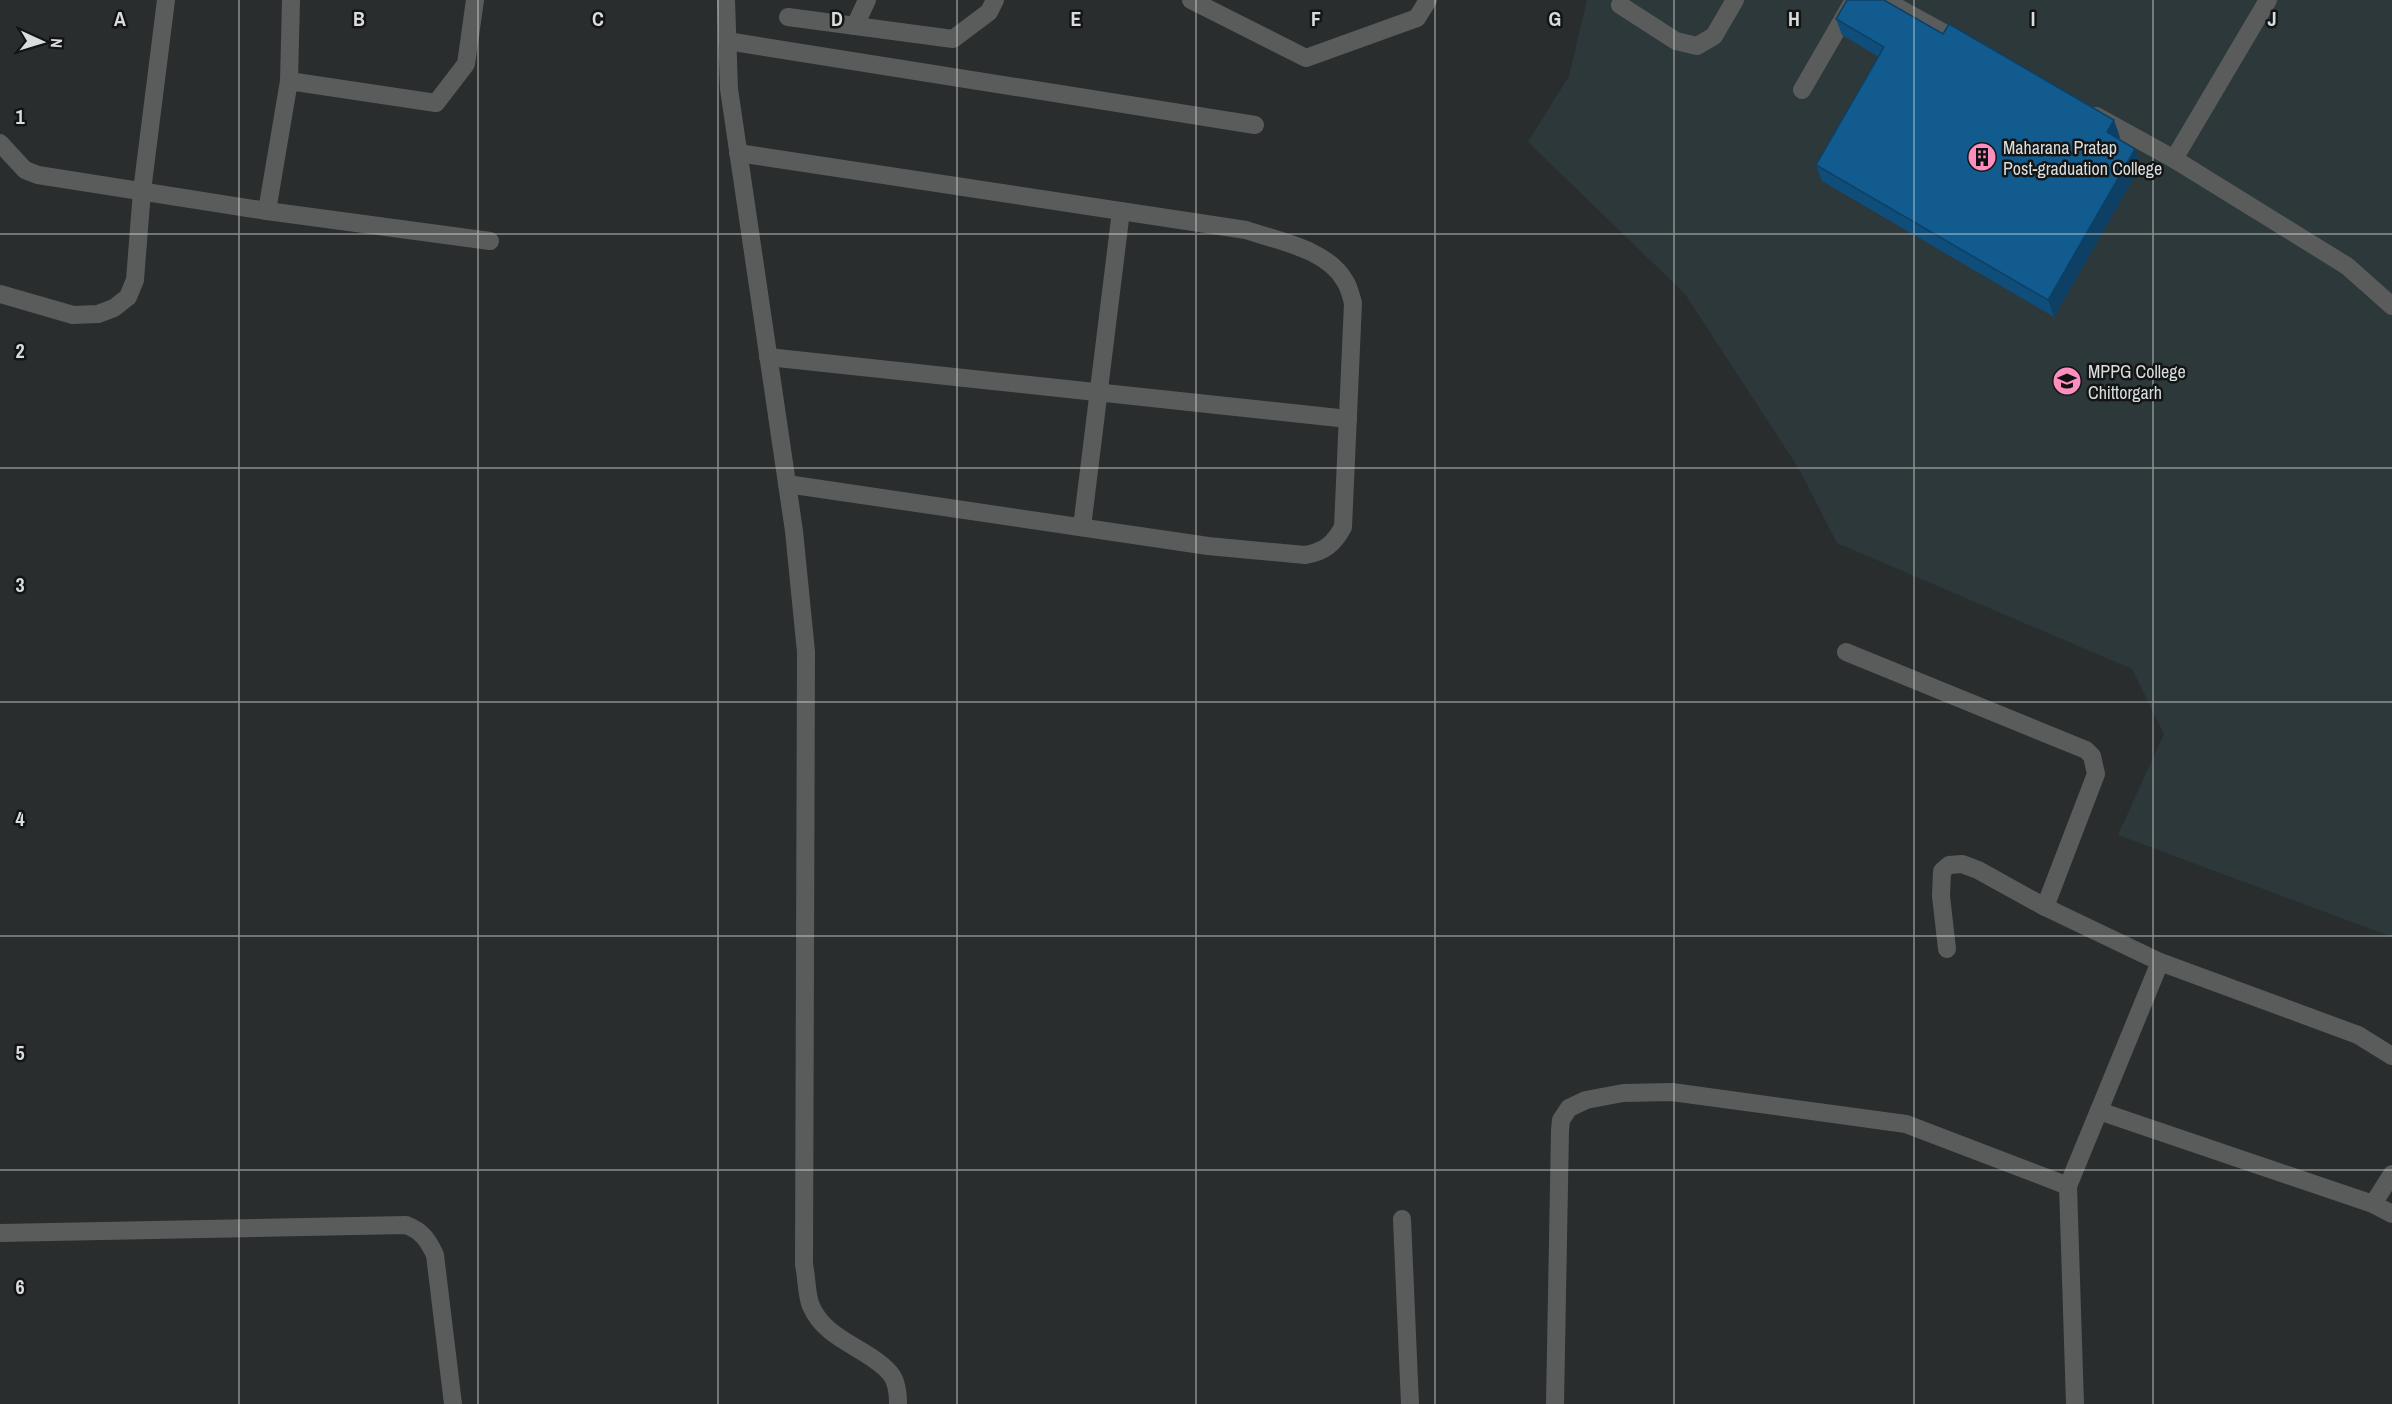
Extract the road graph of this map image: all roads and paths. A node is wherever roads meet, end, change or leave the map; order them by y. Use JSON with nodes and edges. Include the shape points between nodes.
{"nodes":[{"id":1,"x":166,"y":0,"type":"edge"},
{"id":2,"x":291,"y":0,"type":"edge"},
{"id":3,"x":475,"y":0,"type":"edge"},
{"id":4,"x":726,"y":0,"type":"edge"},
{"id":5,"x":867,"y":0,"type":"edge"},
{"id":6,"x":995,"y":0,"type":"edge"},
{"id":7,"x":1191,"y":0,"type":"edge"},
{"id":8,"x":1428,"y":0,"type":"edge"},
{"id":9,"x":1735,"y":0,"type":"edge"},
{"id":10,"x":1854,"y":0,"type":"edge"},
{"id":11,"x":1884,"y":0,"type":"edge"},
{"id":12,"x":2268,"y":0,"type":"edge"},
{"id":13,"x":1620,"y":5,"type":"dead end"},
{"id":14,"x":788,"y":17,"type":"dead end"},
{"id":15,"x":855,"y":26,"type":"junction"},
{"id":16,"x":727,"y":41,"type":"junction"},
{"id":17,"x":1977,"y":51,"type":"edge"},
{"id":18,"x":289,"y":81,"type":"junction"},
{"id":19,"x":1802,"y":90,"type":"dead end"},
{"id":20,"x":2081,"y":108,"type":"edge"},
{"id":21,"x":1255,"y":125,"type":"dead end"},
{"id":22,"x":0,"y":143,"type":"edge"},
{"id":23,"x":738,"y":153,"type":"junction"},
{"id":24,"x":2174,"y":159,"type":"junction"},
{"id":25,"x":142,"y":191,"type":"junction"},
{"id":26,"x":267,"y":211,"type":"junction"},
{"id":27,"x":1121,"y":211,"type":"junction"},
{"id":28,"x":490,"y":241,"type":"dead end"},
{"id":29,"x":0,"y":294,"type":"edge"},
{"id":30,"x":2392,"y":306,"type":"edge"},
{"id":31,"x":768,"y":357,"type":"junction"},
{"id":32,"x":1099,"y":392,"type":"junction"},
{"id":33,"x":1348,"y":419,"type":"junction"},
{"id":34,"x":787,"y":484,"type":"junction"},
{"id":35,"x":1082,"y":527,"type":"junction"},
{"id":36,"x":1846,"y":652,"type":"dead end"},
{"id":37,"x":2045,"y":907,"type":"junction"},
{"id":38,"x":1947,"y":949,"type":"dead end"},
{"id":39,"x":2160,"y":962,"type":"junction"},
{"id":40,"x":2392,"y":1056,"type":"edge"},
{"id":41,"x":2099,"y":1112,"type":"junction"},
{"id":42,"x":2392,"y":1174,"type":"edge"},
{"id":43,"x":2068,"y":1186,"type":"junction"},
{"id":44,"x":2373,"y":1204,"type":"junction"},
{"id":45,"x":2392,"y":1214,"type":"edge"},
{"id":46,"x":1401,"y":1219,"type":"dead end"},
{"id":47,"x":0,"y":1233,"type":"edge"},
{"id":48,"x":453,"y":1404,"type":"edge"},
{"id":49,"x":898,"y":1404,"type":"edge"},
{"id":50,"x":1410,"y":1404,"type":"edge"},
{"id":51,"x":1555,"y":1404,"type":"edge"},
{"id":52,"x":2075,"y":1404,"type":"edge"}],
"edges":[{"from":1,"to":25,"type":"street"},
{"from":2,"to":18,"type":"street"},
{"from":3,"to":18,"type":"street","via":[[466,64],[436,103]]},
{"from":4,"to":16,"type":"street"},
{"from":5,"to":15,"type":"street"},
{"from":6,"to":15,"type":"street","via":[[989,12],[952,39]]},
{"from":7,"to":8,"type":"street","via":[[1306,58],[1417,18]]},
{"from":9,"to":13,"type":"street","via":[[1714,36],[1697,46],[1676,40]]},
{"from":10,"to":19,"type":"street"},
{"from":11,"to":17,"type":"street"},
{"from":12,"to":24,"type":"street"},
{"from":14,"to":15,"type":"street"},
{"from":16,"to":21,"type":"street"},
{"from":16,"to":23,"type":"street"},
{"from":18,"to":26,"type":"street"},
{"from":20,"to":24,"type":"street"},
{"from":22,"to":25,"type":"street","via":[[25,170],[38,175]]},
{"from":23,"to":27,"type":"street"},
{"from":23,"to":31,"type":"street"},
{"from":24,"to":30,"type":"street","via":[[2347,266]]},
{"from":25,"to":26,"type":"street"},
{"from":25,"to":29,"type":"street","via":[[135,280],[128,297],[114,308],[98,314],[73,315]]},
{"from":26,"to":28,"type":"street"},
{"from":27,"to":32,"type":"street"},
{"from":27,"to":33,"type":"street","via":[[1246,230],[1316,254],[1334,267],[1346,281],[1353,303]]},
{"from":31,"to":32,"type":"street"},
{"from":31,"to":34,"type":"street"},
{"from":32,"to":33,"type":"street"},
{"from":32,"to":35,"type":"street"},
{"from":33,"to":35,"type":"street","via":[[1343,527],[1336,539],[1318,553],[1208,546]]},
{"from":34,"to":35,"type":"street"},
{"from":34,"to":49,"type":"street","via":[[806,652],[804,1264],[811,1306],[822,1323],[891,1373]]},
{"from":36,"to":37,"type":"street","via":[[2086,750],[2092,756],[2096,774]]},
{"from":37,"to":38,"type":"street","via":[[1978,870],[1962,864],[1949,865],[1942,871],[1940,882]]},
{"from":37,"to":39,"type":"street"},
{"from":39,"to":40,"type":"street","via":[[2358,1035]]},
{"from":39,"to":41,"type":"street"},
{"from":41,"to":43,"type":"street"},
{"from":41,"to":44,"type":"street"},
{"from":42,"to":44,"type":"street"},
{"from":43,"to":51,"type":"street","via":[[1906,1124],[1672,1092],[1623,1093],[1586,1100],[1569,1108],[1561,1120]]},
{"from":43,"to":52,"type":"street"},
{"from":44,"to":45,"type":"street"},
{"from":46,"to":50,"type":"street"},
{"from":47,"to":48,"type":"street","via":[[406,1225],[418,1229],[435,1255]]}]}
